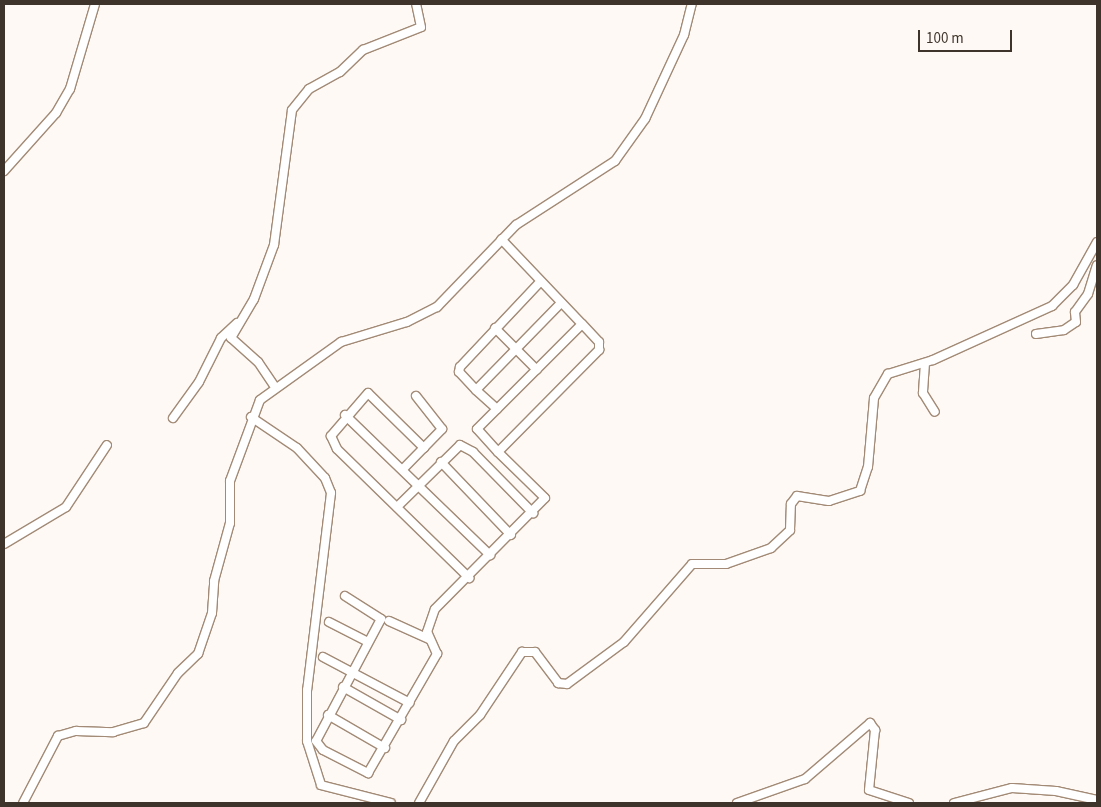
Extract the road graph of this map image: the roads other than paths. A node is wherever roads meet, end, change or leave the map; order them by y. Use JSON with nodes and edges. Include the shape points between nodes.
{"nodes":[{"id":1,"x":95,"y":4,"type":"edge"},
{"id":2,"x":416,"y":4,"type":"edge"},
{"id":3,"x":692,"y":4,"type":"edge"},
{"id":4,"x":4,"y":171,"type":"edge"},
{"id":5,"x":500,"y":239,"type":"junction"},
{"id":6,"x":1097,"y":242,"type":"edge"},
{"id":7,"x":1097,"y":265,"type":"edge"},
{"id":8,"x":540,"y":282,"type":"junction"},
{"id":9,"x":561,"y":303,"type":"junction"},
{"id":10,"x":236,"y":324,"type":"junction"},
{"id":11,"x":582,"y":324,"type":"junction"},
{"id":12,"x":495,"y":328,"type":"junction"},
{"id":13,"x":1036,"y":334,"type":"dead end"},
{"id":14,"x":516,"y":350,"type":"junction"},
{"id":15,"x":925,"y":363,"type":"junction"},
{"id":16,"x":536,"y":370,"type":"junction"},
{"id":17,"x":275,"y":387,"type":"junction"},
{"id":18,"x":476,"y":390,"type":"junction"},
{"id":19,"x":416,"y":396,"type":"dead end"},
{"id":20,"x":497,"y":409,"type":"junction"},
{"id":21,"x":936,"y":412,"type":"dead end"},
{"id":22,"x":345,"y":416,"type":"junction"},
{"id":23,"x":173,"y":418,"type":"dead end"},
{"id":24,"x":251,"y":418,"type":"junction"},
{"id":25,"x":107,"y":445,"type":"dead end"},
{"id":26,"x":424,"y":448,"type":"junction"},
{"id":27,"x":498,"y":452,"type":"junction"},
{"id":28,"x":441,"y":462,"type":"junction"},
{"id":29,"x":403,"y":469,"type":"junction"},
{"id":30,"x":419,"y":484,"type":"junction"},
{"id":31,"x":397,"y":507,"type":"junction"},
{"id":32,"x":533,"y":513,"type":"junction"},
{"id":33,"x":511,"y":534,"type":"junction"},
{"id":34,"x":4,"y":544,"type":"edge"},
{"id":35,"x":490,"y":555,"type":"junction"},
{"id":36,"x":469,"y":578,"type":"junction"},
{"id":37,"x":345,"y":596,"type":"dead end"},
{"id":38,"x":389,"y":621,"type":"dead end"},
{"id":39,"x":329,"y":622,"type":"dead end"},
{"id":40,"x":429,"y":640,"type":"junction"},
{"id":41,"x":368,"y":642,"type":"junction"},
{"id":42,"x":323,"y":657,"type":"dead end"},
{"id":43,"x":352,"y":672,"type":"junction"},
{"id":44,"x":343,"y":687,"type":"junction"},
{"id":45,"x":410,"y":703,"type":"junction"},
{"id":46,"x":328,"y":716,"type":"junction"},
{"id":47,"x":401,"y":720,"type":"junction"},
{"id":48,"x":385,"y":748,"type":"junction"},
{"id":49,"x":1097,"y":800,"type":"edge"},
{"id":50,"x":23,"y":803,"type":"edge"},
{"id":51,"x":391,"y":803,"type":"edge"},
{"id":52,"x":419,"y":803,"type":"edge"},
{"id":53,"x":737,"y":803,"type":"edge"},
{"id":54,"x":909,"y":803,"type":"edge"},
{"id":55,"x":954,"y":803,"type":"edge"}],
"edges":[{"from":1,"to":4,"type":"street","via":[[70,89],[56,113]]},
{"from":2,"to":10,"type":"street","via":[[421,27],[375,43],[340,72],[309,89],[295,104],[277,235],[254,298]]},
{"from":3,"to":5,"type":"street","via":[[684,35],[626,151]]},
{"from":5,"to":8,"type":"street"},
{"from":5,"to":17,"type":"street","via":[[436,307],[407,322],[341,342]]},
{"from":6,"to":15,"type":"street","via":[[1073,285],[1052,306]]},
{"from":7,"to":13,"type":"street","via":[[1088,294],[1078,306],[1076,322],[1064,330]]},
{"from":8,"to":9,"type":"street"},
{"from":8,"to":12,"type":"street"},
{"from":9,"to":11,"type":"street"},
{"from":9,"to":14,"type":"street"},
{"from":10,"to":17,"type":"street","via":[[233,342],[258,362]]},
{"from":10,"to":23,"type":"street","via":[[221,338],[199,382]]},
{"from":11,"to":16,"type":"street"},
{"from":11,"to":27,"type":"street","via":[[599,342],[599,350]]},
{"from":12,"to":14,"type":"street"},
{"from":12,"to":18,"type":"street","via":[[459,369]]},
{"from":14,"to":16,"type":"street"},
{"from":14,"to":18,"type":"street"},
{"from":15,"to":21,"type":"street","via":[[923,393]]},
{"from":15,"to":52,"type":"street","via":[[894,369],[876,391],[868,467],[860,491],[829,501],[797,496],[792,502],[790,530],[771,548],[726,564],[692,564],[624,642],[566,684],[558,683],[536,652],[522,652],[480,715],[454,741]]},
{"from":16,"to":20,"type":"street"},
{"from":17,"to":24,"type":"street","via":[[260,400]]},
{"from":18,"to":20,"type":"street"},
{"from":19,"to":26,"type":"street","via":[[443,425]]},
{"from":20,"to":27,"type":"street","via":[[477,430]]},
{"from":22,"to":26,"type":"street","via":[[368,394]]},
{"from":22,"to":29,"type":"street"},
{"from":22,"to":31,"type":"street","via":[[332,442]]},
{"from":24,"to":50,"type":"street","via":[[230,481],[230,523],[214,581],[212,613],[198,654],[178,673],[144,724],[113,732],[76,731],[58,736]]},
{"from":24,"to":51,"type":"street","via":[[297,448],[325,478],[331,493],[307,690],[307,741],[321,786]]},
{"from":25,"to":34,"type":"street","via":[[66,507]]},
{"from":26,"to":29,"type":"street"},
{"from":27,"to":32,"type":"street","via":[[545,496]]},
{"from":28,"to":30,"type":"street"},
{"from":28,"to":32,"type":"street","via":[[460,445],[469,448]]},
{"from":28,"to":33,"type":"street"},
{"from":29,"to":30,"type":"street"},
{"from":30,"to":31,"type":"street"},
{"from":30,"to":35,"type":"street"},
{"from":31,"to":36,"type":"street"},
{"from":32,"to":33,"type":"street"},
{"from":33,"to":35,"type":"street"},
{"from":35,"to":36,"type":"street"},
{"from":36,"to":40,"type":"street","via":[[435,609],[427,625]]},
{"from":37,"to":41,"type":"street","via":[[380,616]]},
{"from":38,"to":40,"type":"street"},
{"from":39,"to":41,"type":"street"},
{"from":40,"to":45,"type":"street","via":[[437,654]]},
{"from":41,"to":43,"type":"street"},
{"from":42,"to":43,"type":"street"},
{"from":43,"to":44,"type":"street"},
{"from":43,"to":45,"type":"street"},
{"from":44,"to":46,"type":"street"},
{"from":44,"to":47,"type":"street"},
{"from":45,"to":47,"type":"street"},
{"from":46,"to":48,"type":"street"},
{"from":46,"to":48,"type":"street","via":[[316,744],[347,764],[371,772]]},
{"from":47,"to":48,"type":"street"},
{"from":49,"to":55,"type":"street","via":[[1056,791],[1012,788]]},
{"from":53,"to":54,"type":"street","via":[[805,779],[870,723],[875,730],[869,790]]}]}
